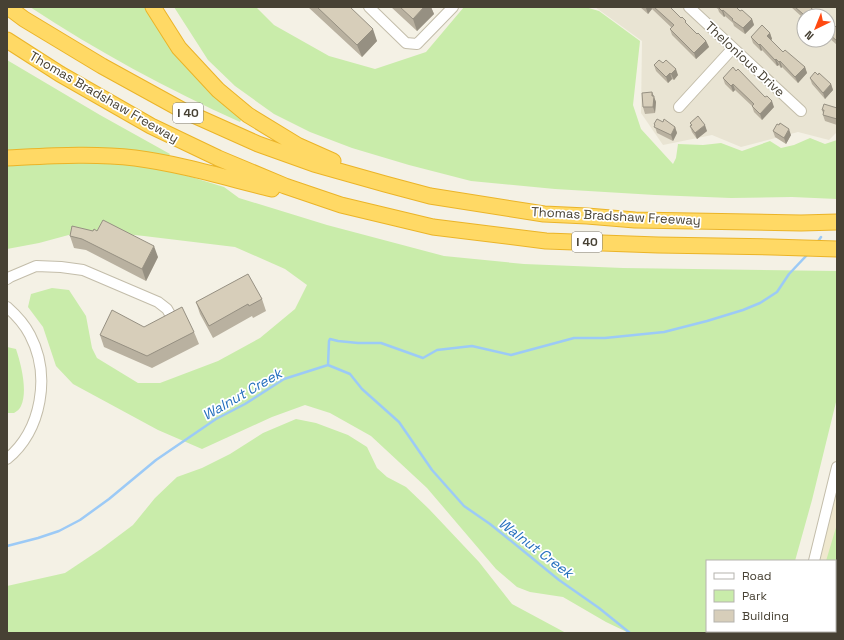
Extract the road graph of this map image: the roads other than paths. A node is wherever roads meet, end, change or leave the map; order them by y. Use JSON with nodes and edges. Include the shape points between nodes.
{"nodes":[{"id":1,"x":8,"y":7,"type":"edge"},
{"id":2,"x":153,"y":7,"type":"edge"},
{"id":3,"x":370,"y":7,"type":"edge"},
{"id":4,"x":689,"y":7,"type":"edge"},
{"id":5,"x":451,"y":8,"type":"edge"},
{"id":6,"x":7,"y":40,"type":"edge"},
{"id":7,"x":733,"y":48,"type":"junction"},
{"id":8,"x":678,"y":107,"type":"dead end"},
{"id":9,"x":801,"y":111,"type":"dead end"},
{"id":10,"x":7,"y":158,"type":"edge"},
{"id":11,"x":385,"y":184,"type":"junction"},
{"id":12,"x":341,"y":205,"type":"junction"},
{"id":13,"x":837,"y":222,"type":"edge"},
{"id":14,"x":837,"y":249,"type":"edge"},
{"id":15,"x":7,"y":279,"type":"edge"},
{"id":16,"x":7,"y":307,"type":"edge"},
{"id":17,"x":171,"y":316,"type":"edge"},
{"id":18,"x":7,"y":459,"type":"edge"},
{"id":19,"x":836,"y":471,"type":"edge"},
{"id":20,"x":814,"y":560,"type":"edge"}],
"edges":[{"from":1,"to":11,"type":"highway","name":"Thomas Bradshaw Freeway","number":"I 40","via":[[96,62],[182,110],[258,144],[314,164]]},
{"from":2,"to":11,"type":"highway","via":[[179,48],[218,90],[248,115],[297,145]]},
{"from":3,"to":5,"type":"street","via":[[406,43],[417,44]]},
{"from":4,"to":7,"type":"street","name":"Thelonious Drive"},
{"from":6,"to":12,"type":"highway","name":"Thomas Bradshaw Freeway","number":"I 40","via":[[60,74],[151,126],[218,158]]},
{"from":7,"to":8,"type":"street"},
{"from":7,"to":9,"type":"street","name":"Thelonious Drive"},
{"from":10,"to":12,"type":"highway","via":[[93,155],[135,158],[180,166]]},
{"from":11,"to":13,"type":"highway","name":"Thomas Bradshaw Freeway","number":"I 40","via":[[430,196],[544,214],[635,220]]},
{"from":12,"to":14,"type":"highway","name":"Thomas Bradshaw Freeway","number":"I 40","via":[[433,227],[546,240]]},
{"from":15,"to":17,"type":"street","via":[[36,266],[83,270],[158,302]]},
{"from":16,"to":18,"type":"street","via":[[30,335],[38,353],[42,373],[34,422],[21,444]]},
{"from":19,"to":20,"type":"street"}]}
